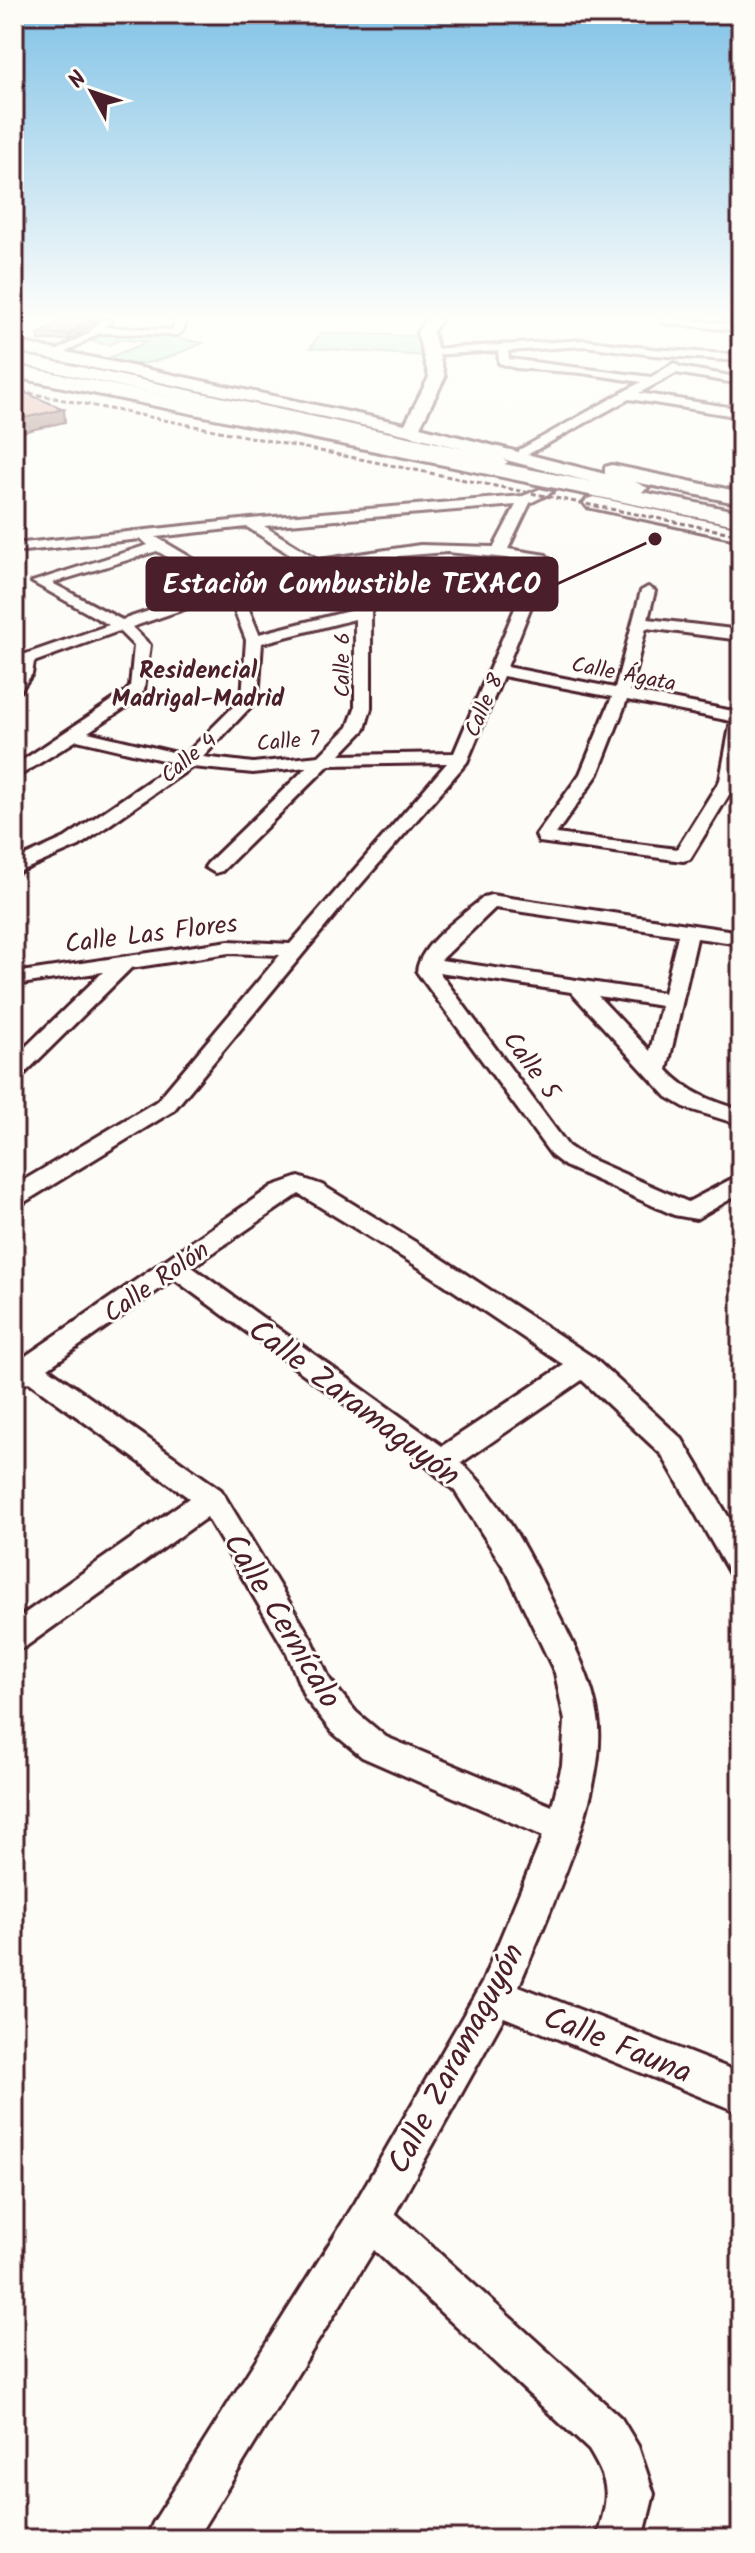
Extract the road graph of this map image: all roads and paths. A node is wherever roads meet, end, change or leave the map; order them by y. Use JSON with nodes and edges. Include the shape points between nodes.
{"nodes":[{"id":1,"x":309,"y":436,"type":"edge"},
{"id":2,"x":358,"y":436,"type":"edge"},
{"id":3,"x":362,"y":436,"type":"edge"},
{"id":4,"x":374,"y":436,"type":"edge"},
{"id":5,"x":428,"y":436,"type":"edge"},
{"id":6,"x":433,"y":436,"type":"edge"},
{"id":7,"x":565,"y":436,"type":"edge"},
{"id":8,"x":498,"y":462,"type":"junction"},
{"id":9,"x":522,"y":464,"type":"junction"},
{"id":10,"x":551,"y":487,"type":"junction"},
{"id":11,"x":638,"y":488,"type":"junction"},
{"id":12,"x":694,"y":488,"type":"joint"},
{"id":13,"x":525,"y":500,"type":"junction"},
{"id":14,"x":734,"y":504,"type":"edge"},
{"id":15,"x":741,"y":519,"type":"edge"},
{"id":16,"x":250,"y":523,"type":"junction"},
{"id":17,"x":741,"y":534,"type":"edge"},
{"id":18,"x":152,"y":540,"type":"junction"},
{"id":19,"x":14,"y":548,"type":"edge"},
{"id":20,"x":499,"y":552,"type":"junction"},
{"id":21,"x":392,"y":553,"type":"junction"},
{"id":22,"x":316,"y":565,"type":"junction"},
{"id":23,"x":233,"y":588,"type":"junction"},
{"id":24,"x":648,"y":591,"type":"dead end"},
{"id":25,"x":363,"y":612,"type":"junction"},
{"id":26,"x":640,"y":623,"type":"junction"},
{"id":27,"x":123,"y":626,"type":"junction"},
{"id":28,"x":741,"y":635,"type":"edge"},
{"id":29,"x":254,"y":640,"type":"junction"},
{"id":30,"x":20,"y":656,"type":"edge"},
{"id":31,"x":499,"y":670,"type":"junction"},
{"id":32,"x":14,"y":688,"type":"edge"},
{"id":33,"x":621,"y":695,"type":"junction"},
{"id":34,"x":740,"y":716,"type":"edge"},
{"id":35,"x":75,"y":734,"type":"junction"},
{"id":36,"x":461,"y":758,"type":"junction"},
{"id":37,"x":327,"y":760,"type":"junction"},
{"id":38,"x":189,"y":761,"type":"junction"},
{"id":39,"x":14,"y":774,"type":"edge"},
{"id":40,"x":735,"y":782,"type":"edge"},
{"id":41,"x":215,"y":867,"type":"dead end"},
{"id":42,"x":14,"y":868,"type":"edge"},
{"id":43,"x":689,"y":930,"type":"junction"},
{"id":44,"x":741,"y":938,"type":"edge"},
{"id":45,"x":295,"y":950,"type":"junction"},
{"id":46,"x":125,"y":962,"type":"junction"},
{"id":47,"x":427,"y":964,"type":"junction"},
{"id":48,"x":14,"y":979,"type":"edge"},
{"id":49,"x":577,"y":986,"type":"junction"},
{"id":50,"x":671,"y":1001,"type":"junction"},
{"id":51,"x":657,"y":1069,"type":"junction"},
{"id":52,"x":14,"y":1071,"type":"edge"},
{"id":53,"x":741,"y":1118,"type":"edge"},
{"id":54,"x":741,"y":1182,"type":"edge"},
{"id":55,"x":14,"y":1197,"type":"edge"},
{"id":56,"x":176,"y":1268,"type":"junction"},
{"id":57,"x":584,"y":1365,"type":"junction"},
{"id":58,"x":22,"y":1373,"type":"edge"},
{"id":59,"x":442,"y":1461,"type":"junction"},
{"id":60,"x":211,"y":1498,"type":"junction"},
{"id":61,"x":741,"y":1565,"type":"edge"},
{"id":62,"x":14,"y":1638,"type":"edge"},
{"id":63,"x":564,"y":1828,"type":"junction"},
{"id":64,"x":496,"y":1995,"type":"junction"},
{"id":65,"x":741,"y":2093,"type":"edge"},
{"id":66,"x":370,"y":2218,"type":"junction"},
{"id":67,"x":169,"y":2539,"type":"edge"},
{"id":68,"x":620,"y":2539,"type":"edge"}],
"edges":[{"from":1,"to":9,"type":"main road"},
{"from":2,"to":8,"type":"highway"},
{"from":3,"to":9,"type":"highway"},
{"from":4,"to":8,"type":"main road"},
{"from":5,"to":9,"type":"main road"},
{"from":6,"to":11,"type":"main road"},
{"from":7,"to":9,"type":"street"},
{"from":8,"to":11,"type":"highway"},
{"from":9,"to":10,"type":"highway"},
{"from":9,"to":12,"type":"main road"},
{"from":10,"to":13,"type":"street"},
{"from":10,"to":15,"type":"highway"},
{"from":10,"to":17,"type":"main road"},
{"from":11,"to":14,"type":"highway"},
{"from":12,"to":14,"type":"highway"},
{"from":13,"to":16,"type":"street"},
{"from":13,"to":20,"type":"street"},
{"from":16,"to":18,"type":"street"},
{"from":16,"to":22,"type":"street"},
{"from":18,"to":19,"type":"street"},
{"from":18,"to":23,"type":"street"},
{"from":18,"to":27,"type":"street","via":[[39,582]]},
{"from":20,"to":21,"type":"street","name":"Calle 8","via":[[423,548]]},
{"from":20,"to":31,"type":"street","name":"Calle 8","via":[[542,561]]},
{"from":21,"to":22,"type":"street","name":"Calle 8"},
{"from":21,"to":25,"type":"street","name":"Calle 6"},
{"from":22,"to":23,"type":"street","name":"Calle 8"},
{"from":23,"to":27,"type":"street","name":"Calle 8"},
{"from":23,"to":29,"type":"street","name":"Calle 4"},
{"from":24,"to":26,"type":"street"},
{"from":25,"to":29,"type":"street"},
{"from":25,"to":37,"type":"street","name":"Calle 6","via":[[363,708],[356,729]]},
{"from":26,"to":28,"type":"street"},
{"from":26,"to":33,"type":"street"},
{"from":27,"to":30,"type":"street","name":"Calle 8"},
{"from":27,"to":35,"type":"street","via":[[142,645],[138,687],[120,706]]},
{"from":29,"to":38,"type":"street","name":"Calle 4","via":[[250,699]]},
{"from":30,"to":32,"type":"street","via":[[24,674]]},
{"from":31,"to":33,"type":"street","name":"Calle Ágata"},
{"from":31,"to":36,"type":"street","name":"Calle 8"},
{"from":33,"to":34,"type":"street","name":"Calle Ágata"},
{"from":33,"to":40,"type":"street","via":[[589,774],[546,838],[683,855]]},
{"from":34,"to":40,"type":"street"},
{"from":35,"to":38,"type":"street","name":"Calle 7"},
{"from":35,"to":39,"type":"street"},
{"from":36,"to":37,"type":"street","name":"Calle 7"},
{"from":36,"to":45,"type":"street","name":"Calle 8"},
{"from":37,"to":38,"type":"street","name":"Calle 7","via":[[253,768]]},
{"from":37,"to":41,"type":"street","name":"Calle 6"},
{"from":38,"to":42,"type":"street","name":"Calle 4","via":[[72,842]]},
{"from":43,"to":44,"type":"street"},
{"from":43,"to":47,"type":"street","via":[[491,901]]},
{"from":43,"to":50,"type":"street"},
{"from":45,"to":46,"type":"street","name":"Calle Las Flores","via":[[229,947]]},
{"from":45,"to":55,"type":"street","name":"Calle 8","via":[[165,1106]]},
{"from":46,"to":48,"type":"street","name":"Calle Las Flores"},
{"from":46,"to":52,"type":"street"},
{"from":47,"to":49,"type":"street"},
{"from":47,"to":54,"type":"street","name":"Calle 5","via":[[560,1151],[588,1169],[683,1209],[696,1211]]},
{"from":49,"to":50,"type":"street"},
{"from":49,"to":51,"type":"street"},
{"from":50,"to":51,"type":"street"},
{"from":51,"to":53,"type":"street","via":[[675,1092]]},
{"from":56,"to":57,"type":"street","name":"Calle Rolón","via":[[299,1185],[429,1262]]},
{"from":56,"to":58,"type":"street","name":"Calle Rolón"},
{"from":56,"to":59,"type":"street","name":"Calle Zaramaguyón"},
{"from":57,"to":59,"type":"street"},
{"from":57,"to":61,"type":"street","via":[[672,1447]]},
{"from":58,"to":60,"type":"street","name":"Calle Cernícalo"},
{"from":59,"to":63,"type":"street","name":"Calle Zaramaguyón","via":[[465,1483],[520,1568],[571,1673],[582,1721],[579,1765]]},
{"from":60,"to":62,"type":"street"},
{"from":60,"to":63,"type":"street","name":"Calle Cernícalo","via":[[301,1649],[317,1688],[344,1722],[374,1747]]},
{"from":63,"to":64,"type":"street","name":"Calle Zaramaguyón"},
{"from":64,"to":65,"type":"street","name":"Calle Fauna"},
{"from":64,"to":66,"type":"street","name":"Calle Zaramaguyón"},
{"from":66,"to":67,"type":"street","name":"Calle Zaramaguyón"},
{"from":66,"to":68,"type":"street","via":[[605,2434],[622,2462],[631,2494]]}]}
